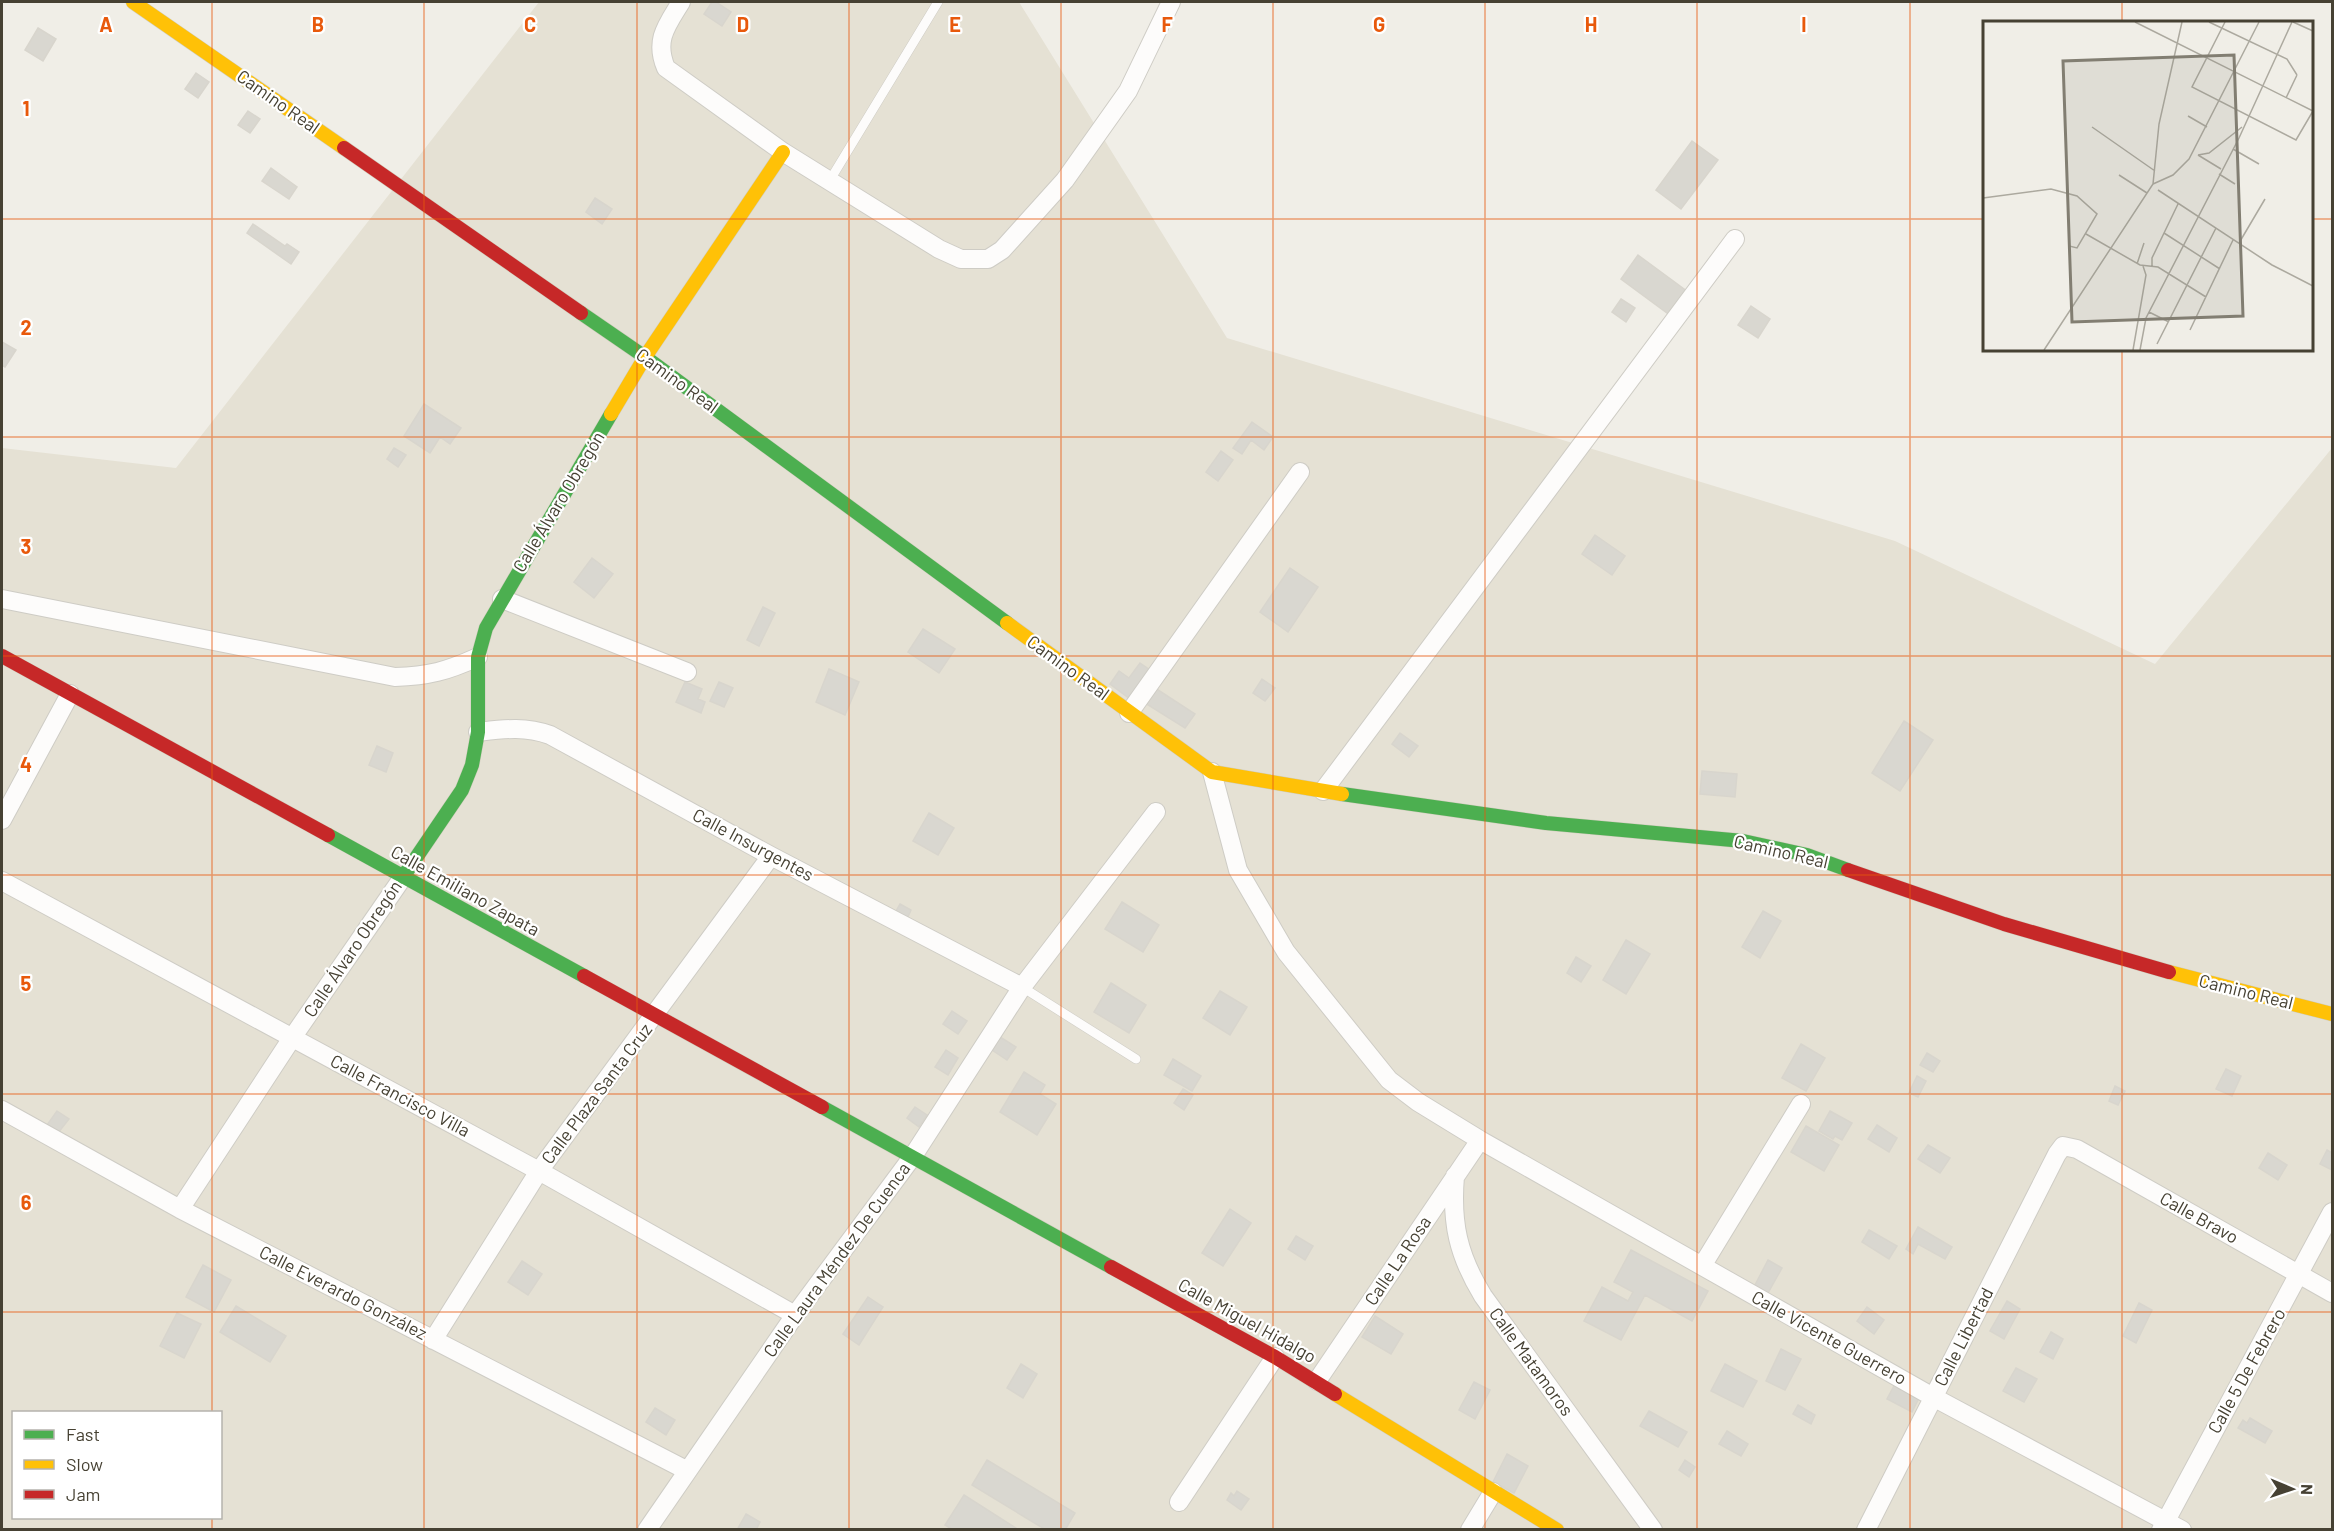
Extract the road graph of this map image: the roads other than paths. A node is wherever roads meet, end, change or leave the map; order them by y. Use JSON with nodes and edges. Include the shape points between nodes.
{"nodes":[{"id":1,"x":133,"y":2,"type":"edge"},
{"id":2,"x":681,"y":2,"type":"edge"},
{"id":3,"x":938,"y":2,"type":"edge"},
{"id":4,"x":1171,"y":2,"type":"edge"},
{"id":5,"x":783,"y":152,"type":"junction"},
{"id":6,"x":830,"y":180,"type":"junction"},
{"id":7,"x":1735,"y":239,"type":"dead end"},
{"id":8,"x":645,"y":357,"type":"junction"},
{"id":9,"x":1300,"y":472,"type":"dead end"},
{"id":10,"x":2,"y":599,"type":"edge"},
{"id":11,"x":502,"y":599,"type":"junction"},
{"id":12,"x":2,"y":656,"type":"edge"},
{"id":13,"x":478,"y":657,"type":"junction"},
{"id":14,"x":687,"y":672,"type":"dead end"},
{"id":15,"x":70,"y":694,"type":"junction"},
{"id":16,"x":1129,"y":713,"type":"junction"},
{"id":17,"x":478,"y":732,"type":"junction"},
{"id":18,"x":1212,"y":772,"type":"junction"},
{"id":19,"x":1323,"y":791,"type":"junction"},
{"id":20,"x":1156,"y":812,"type":"dead end"},
{"id":21,"x":2,"y":820,"type":"edge"},
{"id":22,"x":771,"y":856,"type":"junction"},
{"id":23,"x":403,"y":877,"type":"junction"},
{"id":24,"x":2,"y":881,"type":"edge"},
{"id":25,"x":1022,"y":987,"type":"junction"},
{"id":26,"x":2332,"y":1014,"type":"edge"},
{"id":27,"x":654,"y":1017,"type":"junction"},
{"id":28,"x":292,"y":1038,"type":"junction"},
{"id":29,"x":1136,"y":1059,"type":"dead end"},
{"id":30,"x":1801,"y":1104,"type":"dead end"},
{"id":31,"x":2,"y":1110,"type":"edge"},
{"id":32,"x":1480,"y":1140,"type":"junction"},
{"id":33,"x":2063,"y":1146,"type":"joint"},
{"id":34,"x":913,"y":1156,"type":"junction"},
{"id":35,"x":539,"y":1171,"type":"junction"},
{"id":36,"x":1455,"y":1176,"type":"junction"},
{"id":37,"x":180,"y":1209,"type":"junction"},
{"id":38,"x":2332,"y":1212,"type":"edge"},
{"id":39,"x":1702,"y":1266,"type":"junction"},
{"id":40,"x":2300,"y":1275,"type":"junction"},
{"id":41,"x":2332,"y":1293,"type":"edge"},
{"id":42,"x":795,"y":1315,"type":"junction"},
{"id":43,"x":433,"y":1340,"type":"junction"},
{"id":44,"x":1275,"y":1357,"type":"junction"},
{"id":45,"x":1317,"y":1382,"type":"junction"},
{"id":46,"x":1933,"y":1397,"type":"junction"},
{"id":47,"x":686,"y":1470,"type":"junction"},
{"id":48,"x":1493,"y":1492,"type":"junction"},
{"id":49,"x":1179,"y":1502,"type":"dead end"},
{"id":50,"x":2163,"y":1525,"type":"edge"},
{"id":51,"x":656,"y":1526,"type":"edge"},
{"id":52,"x":1470,"y":1530,"type":"edge"},
{"id":53,"x":1557,"y":1530,"type":"edge"},
{"id":54,"x":1653,"y":1530,"type":"edge"},
{"id":55,"x":1866,"y":1530,"type":"edge"},
{"id":56,"x":2182,"y":1530,"type":"edge"}],
"edges":[{"from":1,"to":8,"type":"street","name":"Camino Real"},
{"from":2,"to":5,"type":"street","via":[[662,35],[660,56],[666,68]]},
{"from":3,"to":6,"type":"lane"},
{"from":4,"to":6,"type":"street","via":[[1128,91],[1065,180],[1002,250],[988,259],[961,259],[939,249]]},
{"from":5,"to":6,"type":"street"},
{"from":5,"to":8,"type":"street","name":"Calle Álvaro Obregón"},
{"from":7,"to":19,"type":"street"},
{"from":8,"to":11,"type":"street","name":"Calle Álvaro Obregón"},
{"from":8,"to":16,"type":"street","name":"Camino Real"},
{"from":9,"to":16,"type":"street"},
{"from":10,"to":13,"type":"street","via":[[395,677],[445,672]]},
{"from":11,"to":13,"type":"street","name":"Calle Álvaro Obregón","via":[[486,628]]},
{"from":11,"to":14,"type":"street"},
{"from":12,"to":15,"type":"street","name":"Calle Emiliano Zapata"},
{"from":13,"to":17,"type":"street","name":"Calle Álvaro Obregón"},
{"from":15,"to":21,"type":"street"},
{"from":15,"to":23,"type":"street","name":"Calle Emiliano Zapata"},
{"from":16,"to":18,"type":"street","name":"Camino Real"},
{"from":17,"to":22,"type":"street","name":"Calle Insurgentes","via":[[517,728],[550,735]]},
{"from":17,"to":23,"type":"street","name":"Calle Álvaro Obregón","via":[[462,790]]},
{"from":18,"to":19,"type":"street","name":"Camino Real"},
{"from":18,"to":32,"type":"street","via":[[1238,870],[1286,952],[1389,1080]]},
{"from":19,"to":26,"type":"street","name":"Camino Real","via":[[1546,823],[1743,841],[1807,855],[2004,924],[2137,964]]},
{"from":20,"to":25,"type":"street","name":"Calle Laura Méndez De Cuenca"},
{"from":22,"to":25,"type":"street","name":"Calle Insurgentes"},
{"from":22,"to":27,"type":"street","name":"Calle Plaza Santa Cruz"},
{"from":23,"to":27,"type":"street","name":"Calle Emiliano Zapata"},
{"from":23,"to":28,"type":"street","name":"Calle Álvaro Obregón"},
{"from":24,"to":28,"type":"street","name":"Calle Francisco Villa"},
{"from":25,"to":29,"type":"lane"},
{"from":25,"to":34,"type":"street","name":"Calle Laura Méndez De Cuenca"},
{"from":27,"to":34,"type":"street","name":"Calle Emiliano Zapata"},
{"from":27,"to":35,"type":"street","name":"Calle Plaza Santa Cruz"},
{"from":28,"to":35,"type":"street","name":"Calle Francisco Villa"},
{"from":28,"to":37,"type":"street","name":"Calle Álvaro Obregón"},
{"from":30,"to":39,"type":"street"},
{"from":31,"to":37,"type":"street","name":"Calle Everardo González"},
{"from":32,"to":36,"type":"street","name":"Calle La Rosa"},
{"from":32,"to":39,"type":"street","name":"Calle Vicente Guerrero"},
{"from":33,"to":40,"type":"street","name":"Calle Bravo","via":[[2077,1149]]},
{"from":33,"to":46,"type":"street","name":"Calle Libertad"},
{"from":34,"to":42,"type":"street","name":"Calle Laura Méndez De Cuenca"},
{"from":34,"to":44,"type":"street","name":"Calle Miguel Hidalgo"},
{"from":35,"to":42,"type":"street","name":"Calle Francisco Villa"},
{"from":35,"to":43,"type":"street","name":"Calle Plaza Santa Cruz"},
{"from":36,"to":45,"type":"street","name":"Calle La Rosa"},
{"from":36,"to":54,"type":"street","name":"Calle Matamoros","via":[[1454,1225],[1470,1275]]},
{"from":37,"to":43,"type":"street","name":"Calle Everardo González"},
{"from":38,"to":40,"type":"street","name":"Calle 5 De Febrero"},
{"from":39,"to":46,"type":"street","name":"Calle Vicente Guerrero"},
{"from":40,"to":41,"type":"street","name":"Calle Bravo"},
{"from":40,"to":50,"type":"street","name":"Calle 5 De Febrero"},
{"from":42,"to":47,"type":"street","name":"Calle Laura Méndez De Cuenca"},
{"from":43,"to":47,"type":"street","name":"Calle Everardo González"},
{"from":44,"to":45,"type":"street","name":"Calle Miguel Hidalgo"},
{"from":44,"to":49,"type":"street"},
{"from":45,"to":48,"type":"street","name":"Calle Miguel Hidalgo"},
{"from":46,"to":50,"type":"street","name":"Calle Vicente Guerrero"},
{"from":46,"to":55,"type":"street","name":"Calle Libertad"},
{"from":47,"to":51,"type":"street","name":"Calle Laura Méndez De Cuenca"},
{"from":48,"to":52,"type":"street"},
{"from":48,"to":53,"type":"street","name":"Calle Miguel Hidalgo"},
{"from":50,"to":56,"type":"street","name":"Calle Vicente Guerrero"}]}
